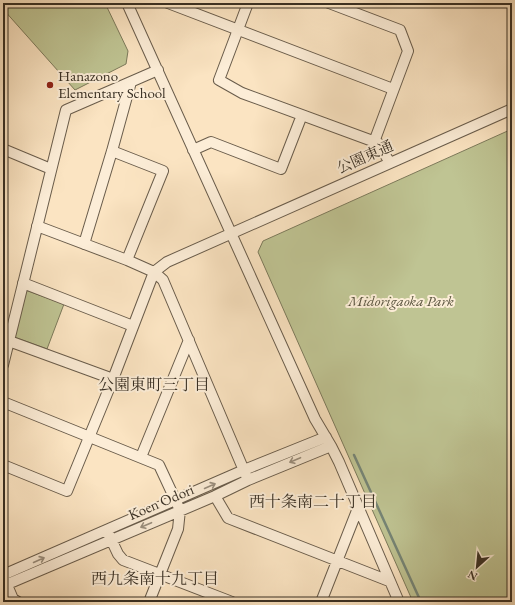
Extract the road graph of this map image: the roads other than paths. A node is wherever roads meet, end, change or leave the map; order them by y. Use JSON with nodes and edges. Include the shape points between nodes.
{"nodes":[{"id":1,"x":127,"y":3,"type":"edge"},
{"id":2,"x":168,"y":3,"type":"edge"},
{"id":3,"x":248,"y":3,"type":"edge"},
{"id":4,"x":329,"y":3,"type":"edge"},
{"id":5,"x":238,"y":30,"type":"junction"},
{"id":6,"x":158,"y":70,"type":"junction"},
{"id":7,"x":130,"y":82,"type":"junction"},
{"id":8,"x":393,"y":89,"type":"junction"},
{"id":9,"x":512,"y":109,"type":"edge"},
{"id":10,"x":302,"y":115,"type":"junction"},
{"id":11,"x":374,"y":142,"type":"junction"},
{"id":12,"x":3,"y":149,"type":"edge"},
{"id":13,"x":193,"y":150,"type":"junction"},
{"id":14,"x":112,"y":151,"type":"junction"},
{"id":15,"x":390,"y":163,"type":"junction"},
{"id":16,"x":51,"y":169,"type":"junction"},
{"id":17,"x":37,"y":226,"type":"junction"},
{"id":18,"x":231,"y":233,"type":"junction"},
{"id":19,"x":84,"y":244,"type":"junction"},
{"id":20,"x":127,"y":260,"type":"junction"},
{"id":21,"x":154,"y":272,"type":"junction"},
{"id":22,"x":23,"y":283,"type":"junction"},
{"id":23,"x":133,"y":326,"type":"junction"},
{"id":24,"x":189,"y":340,"type":"junction"},
{"id":25,"x":9,"y":341,"type":"junction"},
{"id":26,"x":3,"y":366,"type":"edge"},
{"id":27,"x":113,"y":379,"type":"junction"},
{"id":28,"x":3,"y":402,"type":"edge"},
{"id":29,"x":89,"y":436,"type":"junction"},
{"id":30,"x":326,"y":437,"type":"junction"},
{"id":31,"x":331,"y":446,"type":"junction"},
{"id":32,"x":141,"y":457,"type":"junction"},
{"id":33,"x":3,"y":465,"type":"edge"},
{"id":34,"x":244,"y":470,"type":"junction"},
{"id":35,"x":248,"y":480,"type":"junction"},
{"id":36,"x":215,"y":496,"type":"junction"},
{"id":37,"x":178,"y":506,"type":"junction"},
{"id":38,"x":358,"y":508,"type":"junction"},
{"id":39,"x":107,"y":530,"type":"junction"},
{"id":40,"x":111,"y":540,"type":"junction"},
{"id":41,"x":338,"y":560,"type":"junction"},
{"id":42,"x":160,"y":575,"type":"junction"},
{"id":43,"x":4,"y":580,"type":"edge"},
{"id":44,"x":390,"y":580,"type":"junction"},
{"id":45,"x":18,"y":602,"type":"edge"},
{"id":46,"x":149,"y":602,"type":"edge"},
{"id":47,"x":232,"y":602,"type":"edge"},
{"id":48,"x":321,"y":602,"type":"edge"},
{"id":49,"x":399,"y":602,"type":"edge"}],
"edges":[{"from":1,"to":6,"type":"street"},
{"from":2,"to":5,"type":"street"},
{"from":3,"to":5,"type":"street"},
{"from":4,"to":8,"type":"street","via":[[400,30],[408,51]]},
{"from":5,"to":8,"type":"street"},
{"from":5,"to":10,"type":"street","via":[[219,80],[242,93]]},
{"from":6,"to":7,"type":"street"},
{"from":6,"to":13,"type":"street"},
{"from":7,"to":14,"type":"street"},
{"from":7,"to":16,"type":"street","via":[[66,110]]},
{"from":8,"to":11,"type":"street"},
{"from":9,"to":15,"type":"street","name":"公園東通"},
{"from":10,"to":11,"type":"street"},
{"from":10,"to":13,"type":"street","via":[[280,169],[211,142]]},
{"from":11,"to":15,"type":"street","via":[[378,143]]},
{"from":12,"to":16,"type":"street"},
{"from":13,"to":18,"type":"street"},
{"from":14,"to":19,"type":"street"},
{"from":14,"to":20,"type":"street","via":[[163,171]]},
{"from":15,"to":18,"type":"street","name":"公園東通"},
{"from":16,"to":17,"type":"street"},
{"from":17,"to":19,"type":"street"},
{"from":17,"to":22,"type":"street"},
{"from":18,"to":21,"type":"street","name":"公園東通","via":[[167,262]]},
{"from":18,"to":30,"type":"street","via":[[315,419]]},
{"from":19,"to":20,"type":"street"},
{"from":20,"to":21,"type":"street"},
{"from":21,"to":23,"type":"street"},
{"from":21,"to":24,"type":"street","via":[[163,280]]},
{"from":22,"to":23,"type":"street"},
{"from":22,"to":25,"type":"street"},
{"from":23,"to":27,"type":"street"},
{"from":24,"to":32,"type":"street"},
{"from":24,"to":34,"type":"street"},
{"from":25,"to":26,"type":"street"},
{"from":25,"to":27,"type":"street"},
{"from":27,"to":29,"type":"street"},
{"from":28,"to":29,"type":"street"},
{"from":29,"to":32,"type":"street"},
{"from":29,"to":33,"type":"street","via":[[67,491]]},
{"from":30,"to":31,"type":"street"},
{"from":30,"to":34,"type":"street","name":"Koen Odori"},
{"from":31,"to":35,"type":"street","name":"Koen Odori","one_way":true},
{"from":31,"to":38,"type":"street"},
{"from":32,"to":37,"type":"street","via":[[159,465]]},
{"from":34,"to":35,"type":"street"},
{"from":37,"to":34,"type":"street","name":"Koen Odori","one_way":true},
{"from":35,"to":36,"type":"street","name":"Koen Odori"},
{"from":36,"to":37,"type":"street","name":"Koen Odori"},
{"from":36,"to":41,"type":"street","via":[[228,518]]},
{"from":37,"to":39,"type":"street","name":"Koen Odori"},
{"from":37,"to":40,"type":"street","name":"Koen Odori","one_way":true},
{"from":37,"to":42,"type":"street","via":[[178,529]]},
{"from":38,"to":41,"type":"street"},
{"from":38,"to":44,"type":"street"},
{"from":39,"to":40,"type":"street"},
{"from":43,"to":39,"type":"street","name":"Koen Odori","one_way":true},
{"from":40,"to":42,"type":"street","via":[[123,560]]},
{"from":40,"to":43,"type":"street","name":"Koen Odori"},
{"from":41,"to":44,"type":"street"},
{"from":41,"to":48,"type":"street"},
{"from":42,"to":46,"type":"street"},
{"from":42,"to":47,"type":"street"},
{"from":43,"to":45,"type":"street","via":[[13,599]]},
{"from":44,"to":49,"type":"street"}]}
